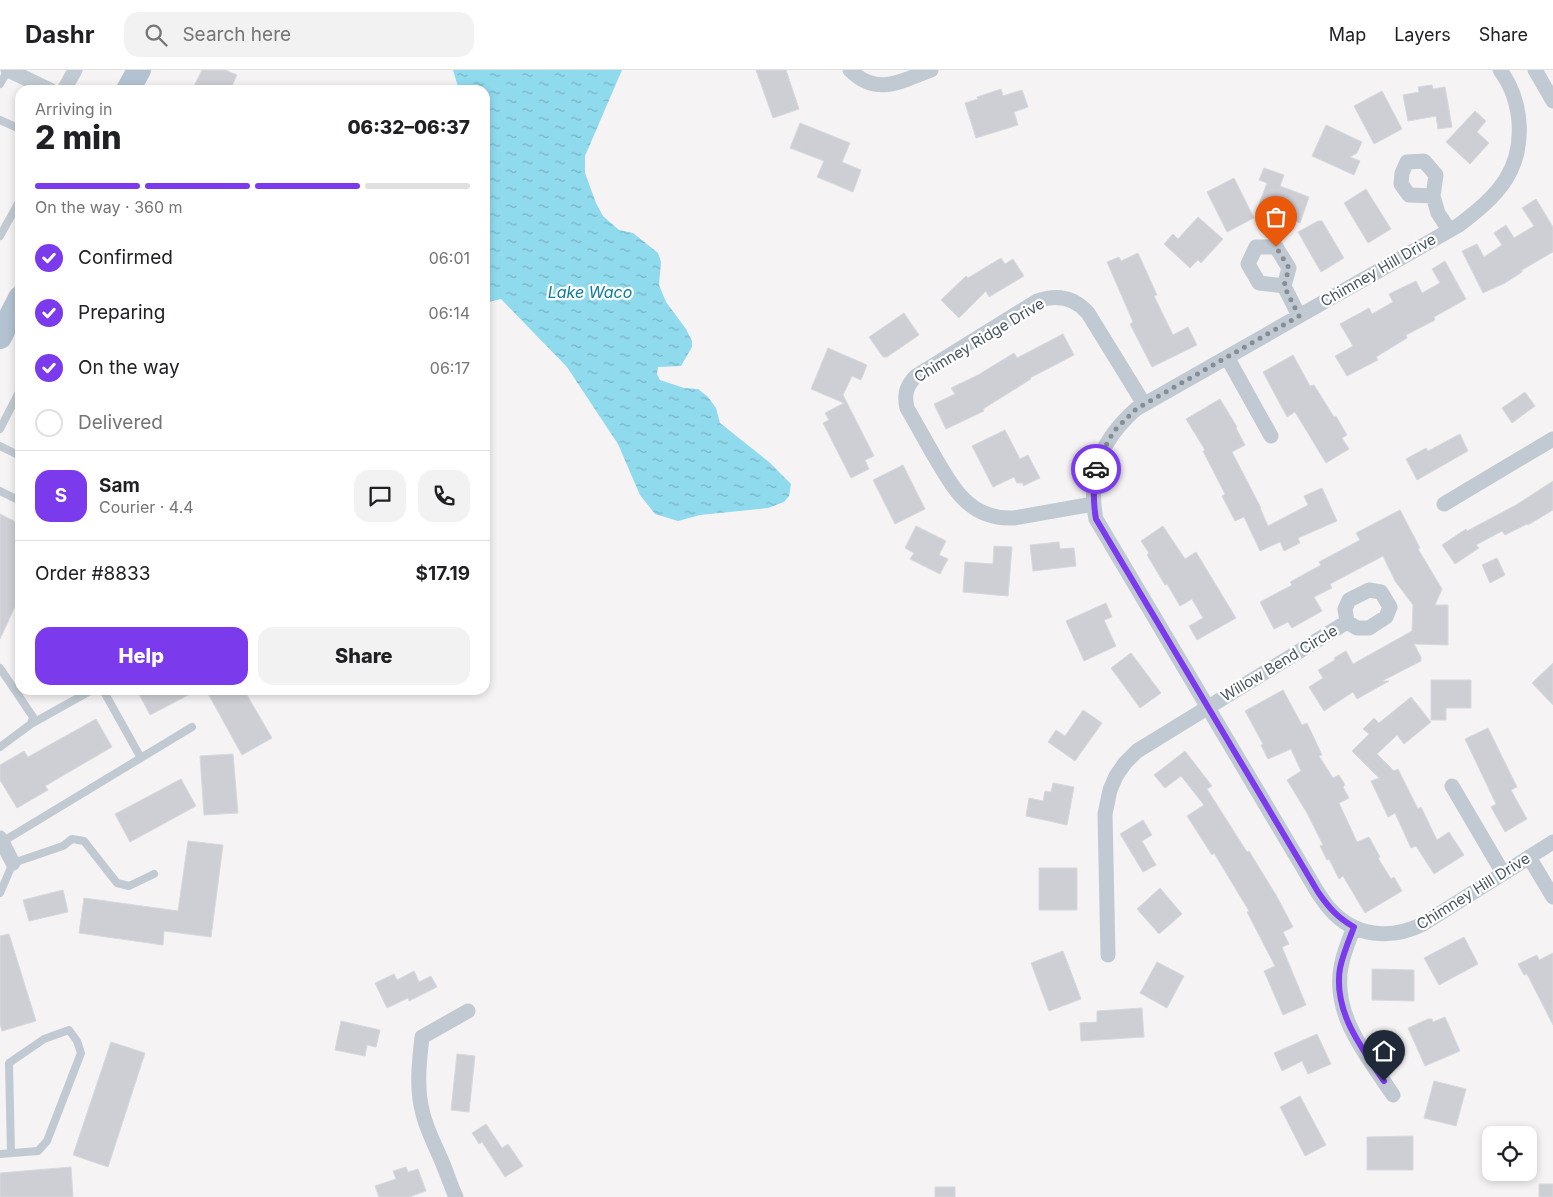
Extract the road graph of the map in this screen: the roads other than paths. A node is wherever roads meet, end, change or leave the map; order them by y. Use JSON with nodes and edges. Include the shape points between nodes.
{"nodes":[{"id":1,"x":8,"y":70,"type":"edge"},
{"id":2,"x":75,"y":70,"type":"edge"},
{"id":3,"x":139,"y":70,"type":"edge"},
{"id":4,"x":850,"y":70,"type":"edge"},
{"id":5,"x":931,"y":70,"type":"edge"},
{"id":6,"x":1500,"y":70,"type":"edge"},
{"id":7,"x":1535,"y":70,"type":"edge"},
{"id":8,"x":26,"y":73,"type":"edge"},
{"id":9,"x":0,"y":84,"type":"edge"},
{"id":10,"x":43,"y":85,"type":"edge"},
{"id":11,"x":67,"y":85,"type":"edge"},
{"id":12,"x":131,"y":85,"type":"edge"},
{"id":13,"x":1553,"y":101,"type":"edge"},
{"id":14,"x":0,"y":120,"type":"edge"},
{"id":15,"x":15,"y":127,"type":"edge"},
{"id":16,"x":1433,"y":196,"type":"dead end"},
{"id":17,"x":15,"y":209,"type":"edge"},
{"id":18,"x":1449,"y":230,"type":"junction"},
{"id":19,"x":0,"y":236,"type":"edge"},
{"id":20,"x":1284,"y":286,"type":"dead end"},
{"id":21,"x":15,"y":308,"type":"edge"},
{"id":22,"x":1299,"y":316,"type":"junction"},
{"id":23,"x":0,"y":337,"type":"edge"},
{"id":24,"x":1228,"y":357,"type":"junction"},
{"id":25,"x":15,"y":400,"type":"edge"},
{"id":26,"x":1144,"y":404,"type":"junction"},
{"id":27,"x":0,"y":429,"type":"edge"},
{"id":28,"x":1271,"y":436,"type":"dead end"},
{"id":29,"x":1553,"y":439,"type":"edge"},
{"id":30,"x":0,"y":446,"type":"edge"},
{"id":31,"x":15,"y":454,"type":"edge"},
{"id":32,"x":0,"y":491,"type":"edge"},
{"id":33,"x":15,"y":498,"type":"edge"},
{"id":34,"x":1093,"y":504,"type":"junction"},
{"id":35,"x":1444,"y":504,"type":"dead end"},
{"id":36,"x":1347,"y":622,"type":"dead end"},
{"id":37,"x":0,"y":668,"type":"edge"},
{"id":38,"x":15,"y":691,"type":"edge"},
{"id":39,"x":18,"y":695,"type":"edge"},
{"id":40,"x":83,"y":695,"type":"edge"},
{"id":41,"x":106,"y":695,"type":"edge"},
{"id":42,"x":1208,"y":707,"type":"junction"},
{"id":43,"x":31,"y":724,"type":"junction"},
{"id":44,"x":192,"y":727,"type":"dead end"},
{"id":45,"x":0,"y":747,"type":"edge"},
{"id":46,"x":142,"y":758,"type":"junction"},
{"id":47,"x":1452,"y":786,"type":"dead end"},
{"id":48,"x":1,"y":840,"type":"edge"},
{"id":49,"x":1553,"y":842,"type":"edge"},
{"id":50,"x":1529,"y":857,"type":"junction"},
{"id":51,"x":13,"y":864,"type":"junction"},
{"id":52,"x":1503,"y":872,"type":"junction"},
{"id":53,"x":154,"y":874,"type":"dead end"},
{"id":54,"x":0,"y":893,"type":"edge"},
{"id":55,"x":1553,"y":897,"type":"edge"},
{"id":56,"x":1354,"y":927,"type":"junction"},
{"id":57,"x":1108,"y":955,"type":"dead end"},
{"id":58,"x":468,"y":1011,"type":"dead end"},
{"id":59,"x":1393,"y":1095,"type":"dead end"},
{"id":60,"x":11,"y":1153,"type":"junction"},
{"id":61,"x":0,"y":1154,"type":"edge"},
{"id":62,"x":456,"y":1197,"type":"edge"}],
"edges":[{"from":1,"to":8,"type":"street"},
{"from":1,"to":9,"type":"lane"},
{"from":2,"to":11,"type":"street"},
{"from":3,"to":12,"type":"main road"},
{"from":4,"to":5,"type":"street","via":[[864,82],[892,85]]},
{"from":6,"to":18,"type":"street","name":"Chimney Hill Drive","via":[[1511,89],[1520,129],[1514,162],[1506,180],[1490,199]]},
{"from":7,"to":13,"type":"street"},
{"from":8,"to":10,"type":"street"},
{"from":14,"to":15,"type":"lane"},
{"from":16,"to":18,"type":"street","via":[[1438,213]]},
{"from":17,"to":19,"type":"lane"},
{"from":18,"to":22,"type":"street","name":"Chimney Hill Drive"},
{"from":20,"to":22,"type":"street"},
{"from":21,"to":23,"type":"main road"},
{"from":22,"to":24,"type":"street","name":"Chimney Hill Drive"},
{"from":24,"to":26,"type":"street","name":"Chimney Hill Drive"},
{"from":24,"to":28,"type":"street"},
{"from":25,"to":27,"type":"lane"},
{"from":26,"to":34,"type":"street","name":"Chimney Hill Drive","via":[[1114,431],[1104,449],[1093,484]]},
{"from":26,"to":34,"type":"street","name":"Chimney Ridge Drive","via":[[1088,313],[1074,301],[1059,296],[1038,301],[910,382],[905,398],[907,408],[952,487],[979,512],[1005,519]]},
{"from":29,"to":35,"type":"street"},
{"from":30,"to":31,"type":"lane"},
{"from":32,"to":33,"type":"lane"},
{"from":34,"to":42,"type":"street","name":"Chimney Hill Drive","via":[[1096,519]]},
{"from":36,"to":42,"type":"street","name":"Willow Bend Circle"},
{"from":37,"to":38,"type":"lane"},
{"from":39,"to":43,"type":"lane","via":[[32,717]]},
{"from":40,"to":43,"type":"lane"},
{"from":41,"to":46,"type":"lane"},
{"from":42,"to":56,"type":"street","name":"Chimney Hill Drive","via":[[1318,892],[1341,920]]},
{"from":42,"to":57,"type":"street","name":"Willow Bend Circle","via":[[1136,751],[1116,776],[1110,790],[1105,814]]},
{"from":43,"to":45,"type":"lane"},
{"from":44,"to":46,"type":"lane"},
{"from":46,"to":48,"type":"lane"},
{"from":47,"to":52,"type":"street"},
{"from":48,"to":51,"type":"street"},
{"from":49,"to":50,"type":"street","name":"Chimney Hill Drive"},
{"from":50,"to":52,"type":"street","name":"Chimney Hill Drive"},
{"from":50,"to":55,"type":"street"},
{"from":51,"to":53,"type":"lane","via":[[63,846],[72,839],[84,841],[118,882],[129,886]]},
{"from":51,"to":54,"type":"lane"},
{"from":52,"to":56,"type":"street","name":"Chimney Hill Drive","via":[[1412,929],[1376,934]]},
{"from":56,"to":59,"type":"street","via":[[1339,980],[1344,1012],[1356,1039]]},
{"from":58,"to":62,"type":"street","via":[[422,1037],[419,1070],[422,1113]]},
{"from":60,"to":60,"type":"lane","via":[[38,1151],[47,1141],[81,1053],[69,1030],[44,1039],[9,1063]]},
{"from":60,"to":61,"type":"lane"}]}
